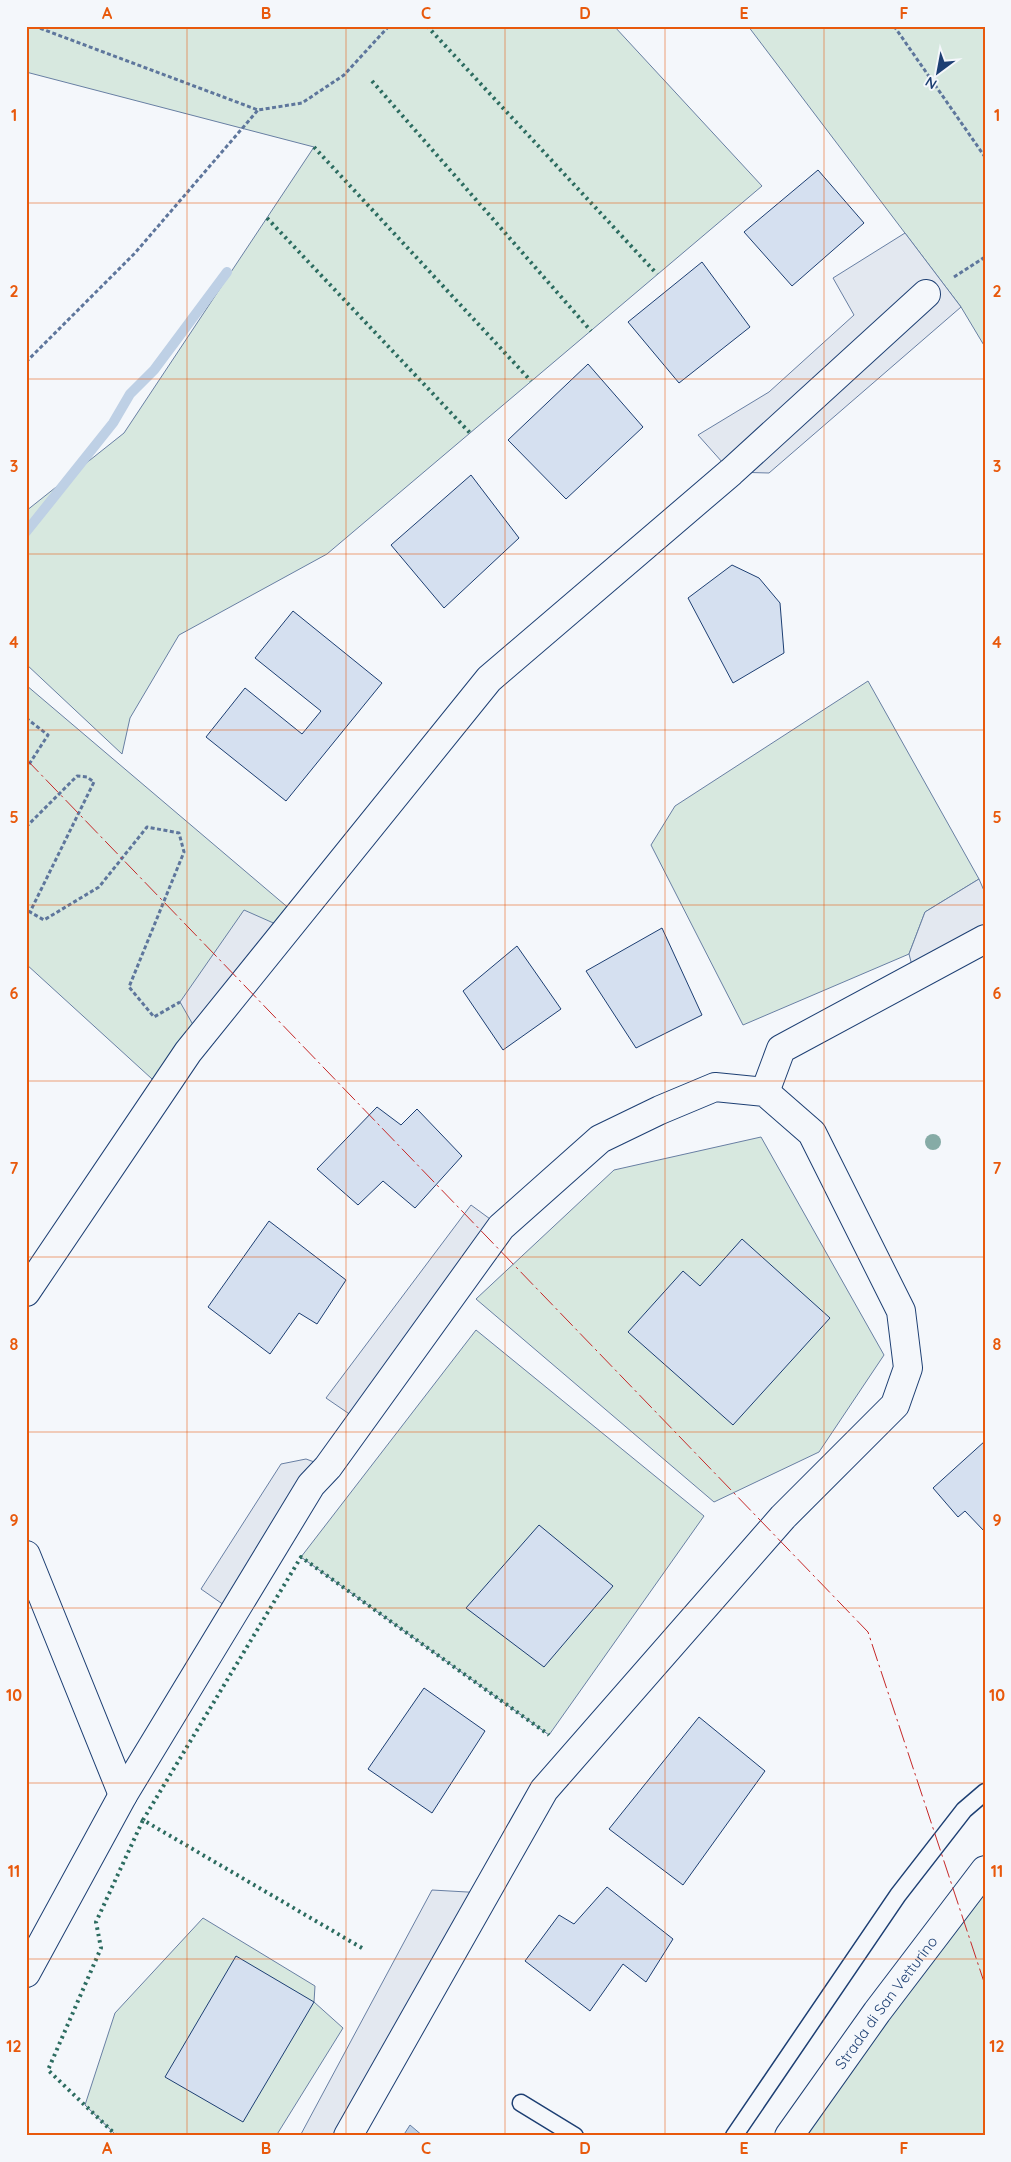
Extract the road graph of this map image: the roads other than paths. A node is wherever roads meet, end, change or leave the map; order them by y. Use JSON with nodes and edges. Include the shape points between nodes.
{"nodes":[{"id":1,"x":926,"y":294,"type":"dead end"},
{"id":2,"x":985,"y":939,"type":"edge"},
{"id":3,"x":765,"y":1092,"type":"junction"},
{"id":4,"x":26,"y":1292,"type":"edge"},
{"id":5,"x":26,"y":1555,"type":"edge"},
{"id":6,"x":985,"y":1792,"type":"edge"},
{"id":7,"x":123,"y":1795,"type":"junction"},
{"id":8,"x":985,"y":1870,"type":"edge"},
{"id":9,"x":26,"y":1973,"type":"edge"},
{"id":10,"x":521,"y":2102,"type":"dead end"},
{"id":11,"x":348,"y":2136,"type":"edge"},
{"id":12,"x":575,"y":2136,"type":"edge"},
{"id":13,"x":734,"y":2136,"type":"edge"},
{"id":14,"x":790,"y":2136,"type":"edge"}],
"edges":[{"from":1,"to":4,"type":"street","via":[[731,472],[489,679],[188,1052]]},
{"from":2,"to":3,"type":"street","via":[[781,1049]]},
{"from":3,"to":7,"type":"street","via":[[715,1087],[600,1139],[500,1227],[334,1459],[311,1485]]},
{"from":3,"to":11,"type":"street","via":[[812,1133],[901,1311],[908,1368],[895,1405],[782,1517],[544,1790]]},
{"from":5,"to":7,"type":"street"},
{"from":6,"to":13,"type":"lane","via":[[964,1810],[898,1895]]},
{"from":7,"to":9,"type":"street"},
{"from":8,"to":14,"type":"street","name":"Strada di San Vetturino","via":[[877,2012]]},
{"from":10,"to":12,"type":"lane"}]}
